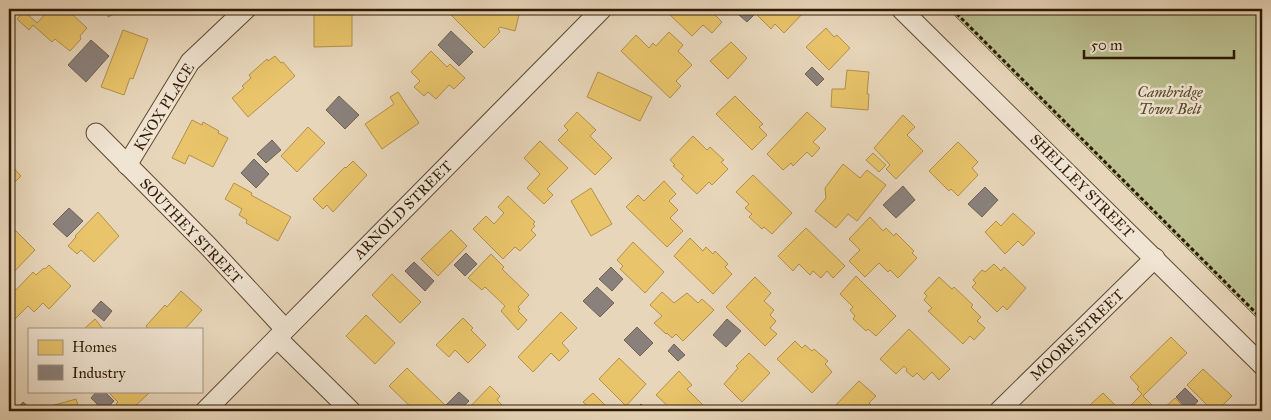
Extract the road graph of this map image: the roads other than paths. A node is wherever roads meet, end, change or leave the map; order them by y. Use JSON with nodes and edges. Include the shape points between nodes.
{"nodes":[{"id":1,"x":246,"y":9,"type":"edge"},
{"id":2,"x":602,"y":9,"type":"edge"},
{"id":3,"x":901,"y":9,"type":"edge"},
{"id":4,"x":96,"y":133,"type":"dead end"},
{"id":5,"x":127,"y":165,"type":"junction"},
{"id":6,"x":1155,"y":258,"type":"junction"},
{"id":7,"x":281,"y":334,"type":"junction"},
{"id":8,"x":1262,"y":365,"type":"edge"},
{"id":9,"x":205,"y":411,"type":"edge"},
{"id":10,"x":351,"y":411,"type":"edge"},
{"id":11,"x":999,"y":411,"type":"edge"}],
"edges":[{"from":1,"to":5,"type":"street","name":"KNOX PLACE","via":[[190,62]]},
{"from":2,"to":7,"type":"street","name":"ARNOLD STREET"},
{"from":3,"to":6,"type":"street","name":"SHELLEY STREET"},
{"from":4,"to":5,"type":"street","name":"SOUTHEY STREET"},
{"from":5,"to":7,"type":"street","name":"SOUTHEY STREET","via":[[208,246]]},
{"from":6,"to":8,"type":"street","name":"SHELLEY STREET"},
{"from":6,"to":11,"type":"street","name":"MOORE STREET"},
{"from":7,"to":9,"type":"street","name":"ARNOLD STREET"},
{"from":7,"to":10,"type":"street","name":"SOUTHEY STREET"}]}
